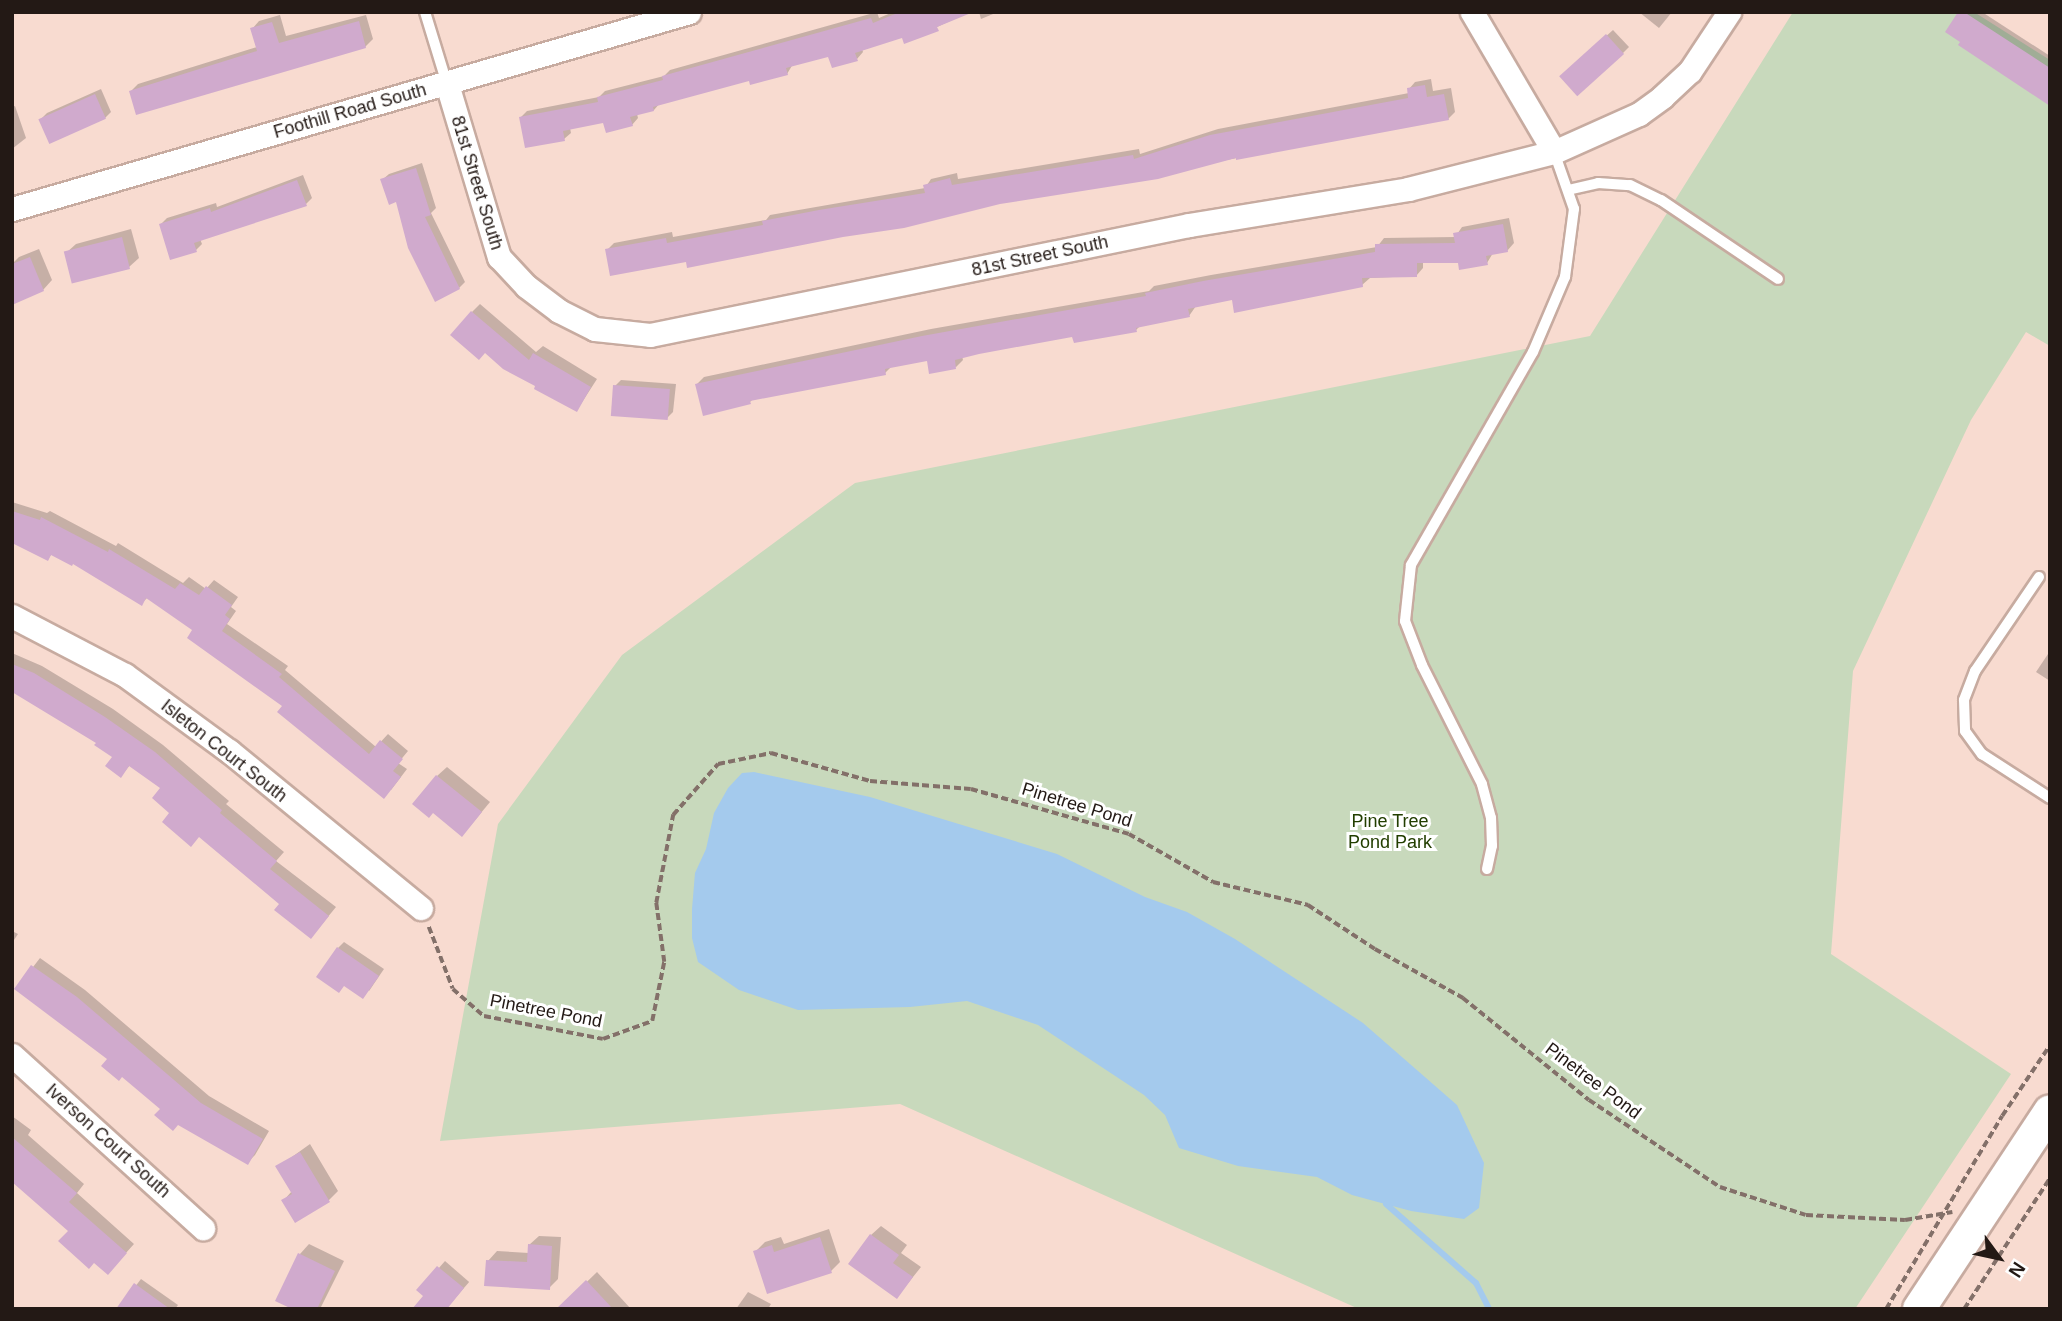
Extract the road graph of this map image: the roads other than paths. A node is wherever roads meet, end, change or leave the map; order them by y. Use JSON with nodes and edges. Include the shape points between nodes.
{"nodes":[{"id":1,"x":425,"y":12,"type":"edge"},
{"id":2,"x":689,"y":12,"type":"edge"},
{"id":3,"x":1472,"y":12,"type":"edge"},
{"id":4,"x":1729,"y":12,"type":"edge"},
{"id":5,"x":447,"y":83,"type":"junction"},
{"id":6,"x":1555,"y":152,"type":"junction"},
{"id":7,"x":1568,"y":190,"type":"junction"},
{"id":8,"x":12,"y":209,"type":"edge"},
{"id":9,"x":1778,"y":279,"type":"dead end"},
{"id":10,"x":2039,"y":578,"type":"dead end"},
{"id":11,"x":12,"y":615,"type":"edge"},
{"id":12,"x":2050,"y":798,"type":"edge"},
{"id":13,"x":1487,"y":869,"type":"dead end"},
{"id":14,"x":421,"y":908,"type":"road end"},
{"id":15,"x":12,"y":1055,"type":"edge"},
{"id":16,"x":2050,"y":1111,"type":"edge"},
{"id":17,"x":203,"y":1228,"type":"dead end"},
{"id":18,"x":1919,"y":1309,"type":"edge"}],
"edges":[{"from":1,"to":5,"type":"lane"},
{"from":2,"to":5,"type":"street","name":"Foothill Road South"},
{"from":3,"to":6,"type":"street"},
{"from":4,"to":6,"type":"street","name":"81st Street South","via":[[1690,71],[1662,97],[1639,114]]},
{"from":5,"to":6,"type":"street","name":"81st Street South","via":[[499,257],[559,312],[614,333],[650,335],[1189,225],[1408,188]]},
{"from":5,"to":8,"type":"street","name":"Foothill Road South"},
{"from":6,"to":7,"type":"lane"},
{"from":7,"to":9,"type":"lane","via":[[1598,183],[1630,185],[1661,200]]},
{"from":7,"to":13,"type":"lane","via":[[1574,209],[1565,277],[1533,352],[1411,565],[1405,621],[1482,784],[1491,818]]},
{"from":10,"to":12,"type":"lane","via":[[1975,671],[1964,700],[1965,730],[1982,754]]},
{"from":11,"to":14,"type":"street","name":"Isleton Court South","via":[[125,676],[229,751]]},
{"from":15,"to":17,"type":"street","name":"Iverson Court South"},
{"from":16,"to":18,"type":"main road"}]}
